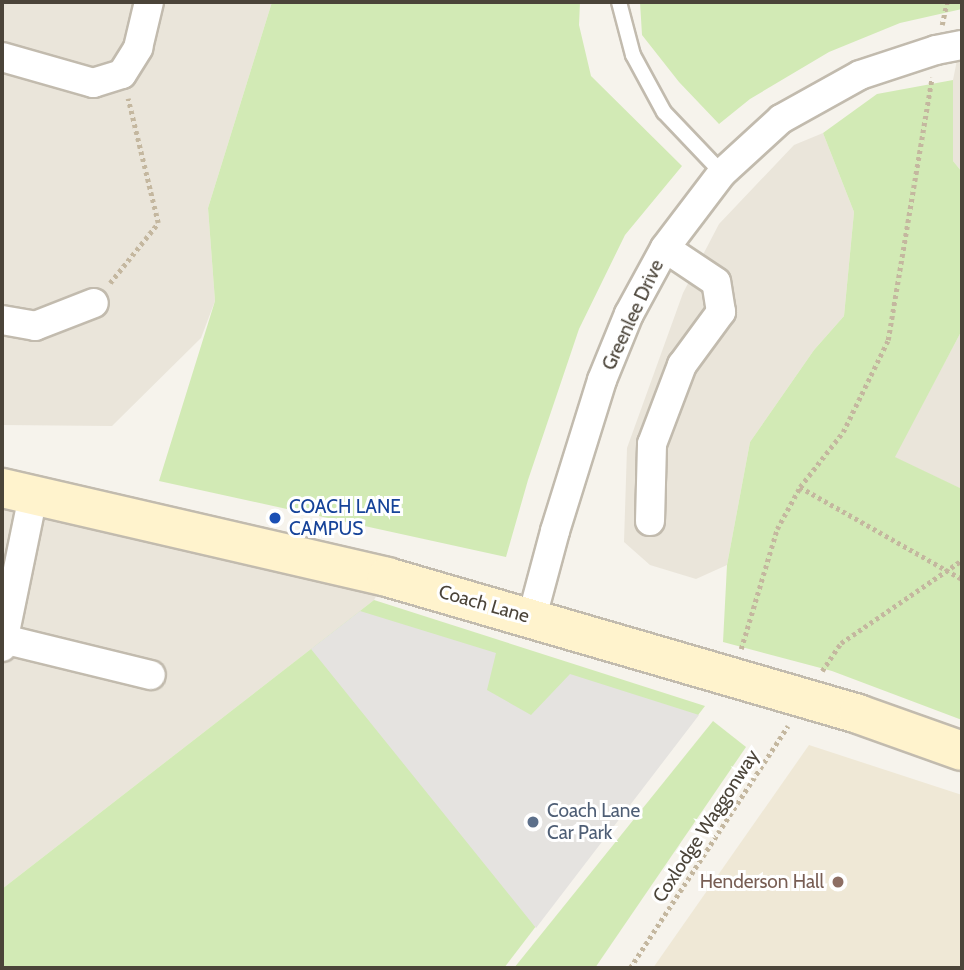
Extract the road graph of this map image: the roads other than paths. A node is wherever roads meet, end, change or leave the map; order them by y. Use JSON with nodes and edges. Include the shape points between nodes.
{"nodes":[{"id":1,"x":149,"y":2,"type":"edge"},
{"id":2,"x":619,"y":2,"type":"edge"},
{"id":3,"x":949,"y":48,"type":"edge"},
{"id":4,"x":2,"y":57,"type":"edge"},
{"id":5,"x":722,"y":173,"type":"junction"},
{"id":6,"x":665,"y":248,"type":"junction"},
{"id":7,"x":94,"y":303,"type":"road end"},
{"id":8,"x":2,"y":320,"type":"edge"},
{"id":9,"x":17,"y":492,"type":"edge"},
{"id":10,"x":650,"y":521,"type":"dead end"},
{"id":11,"x":531,"y":617,"type":"junction"},
{"id":12,"x":2,"y":643,"type":"edge"},
{"id":13,"x":151,"y":676,"type":"dead end"},
{"id":14,"x":961,"y":750,"type":"edge"}],
"edges":[{"from":1,"to":4,"type":"street","via":[[138,48],[122,74],[93,83]]},
{"from":2,"to":5,"type":"lane","via":[[633,55],[664,112]]},
{"from":3,"to":5,"type":"street","name":"Greenlee Drive","via":[[860,75],[781,119]]},
{"from":5,"to":6,"type":"street","name":"Greenlee Drive"},
{"from":6,"to":10,"type":"street","via":[[716,282],[721,312],[682,365],[652,444]]},
{"from":6,"to":11,"type":"street","name":"Greenlee Drive","via":[[629,314],[602,380]]},
{"from":7,"to":8,"type":"street","via":[[35,326]]},
{"from":9,"to":11,"type":"street","name":"Coach Lane","via":[[259,545]]},
{"from":9,"to":12,"type":"street"},
{"from":11,"to":14,"type":"street","name":"Coach Lane"},
{"from":12,"to":13,"type":"street"}]}
